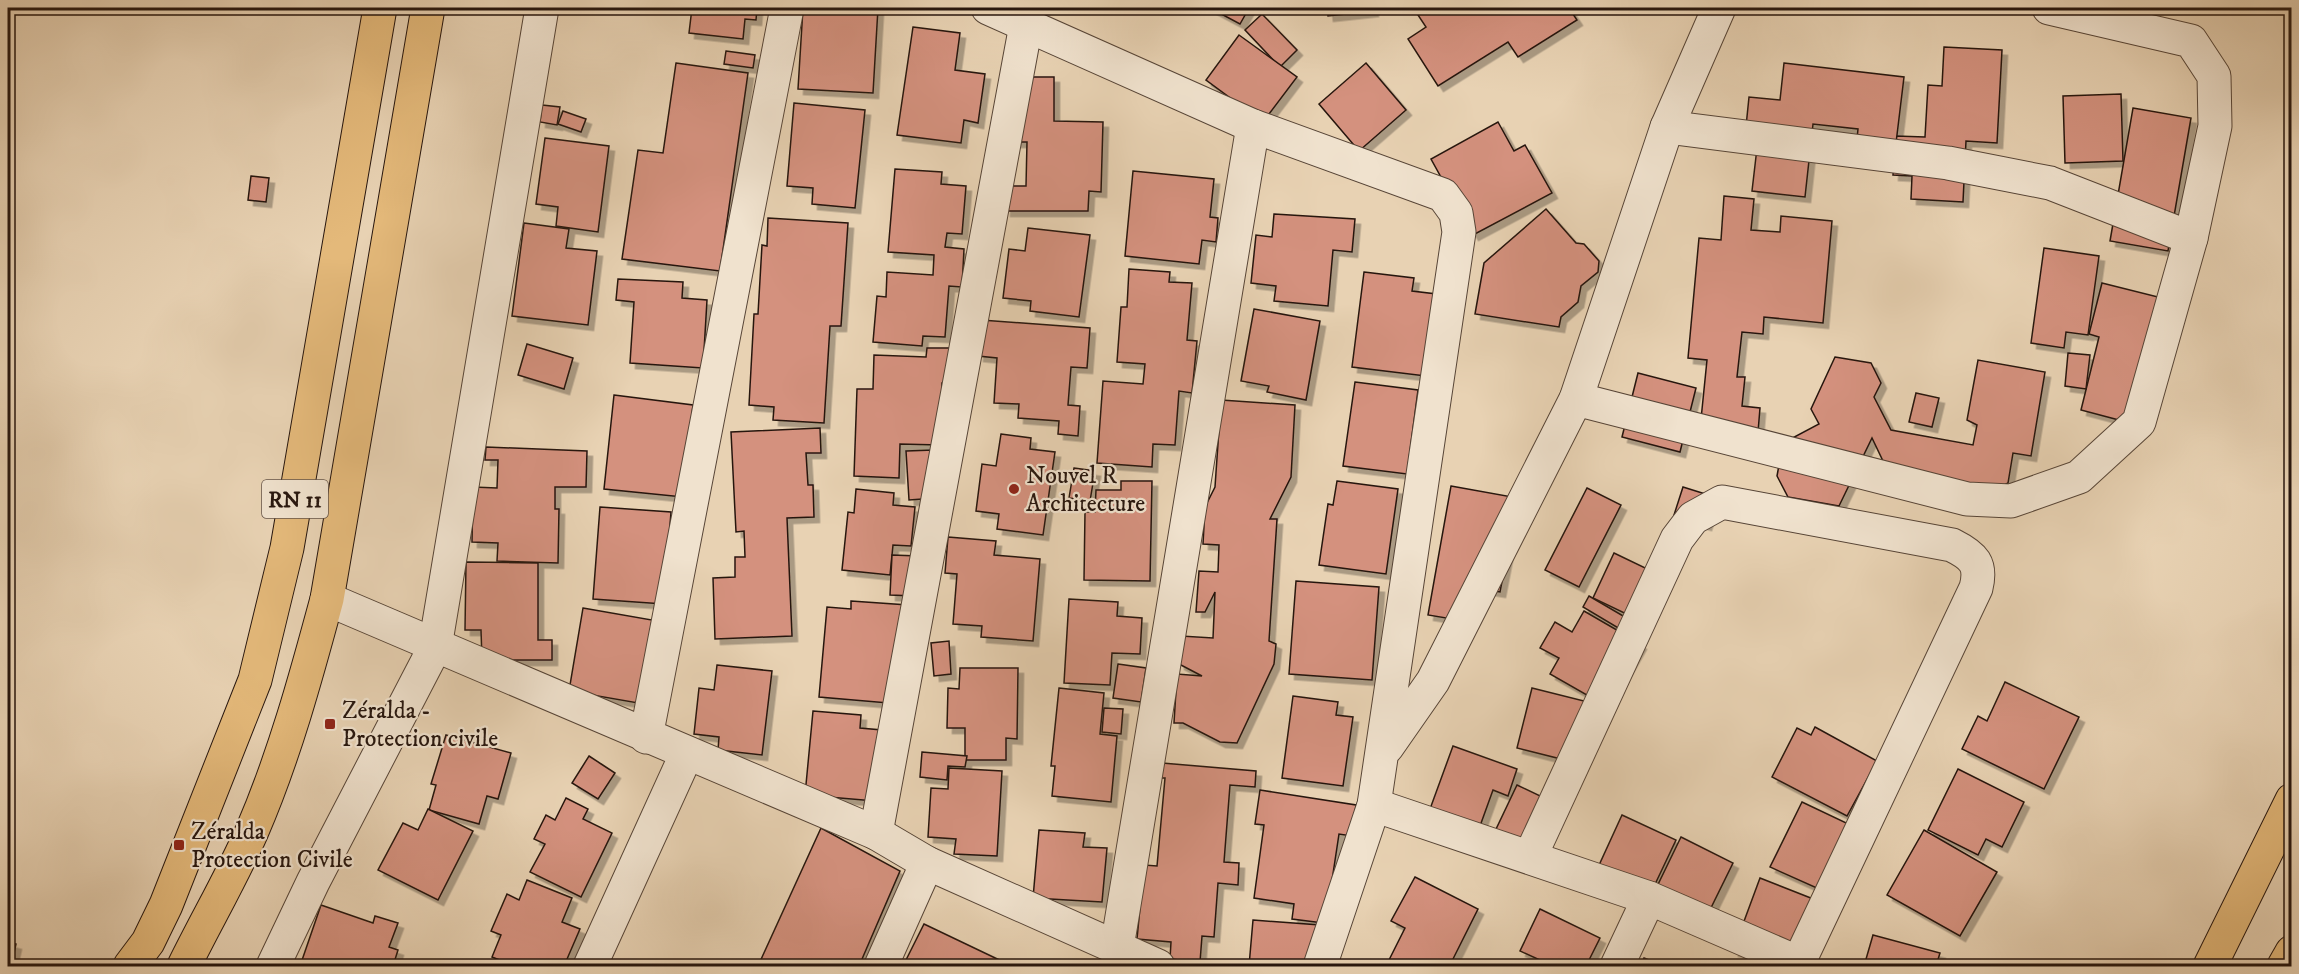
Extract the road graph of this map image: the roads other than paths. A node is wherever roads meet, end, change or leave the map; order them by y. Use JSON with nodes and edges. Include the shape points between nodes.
{"nodes":[{"id":1,"x":380,"y":8,"type":"edge"},
{"id":2,"x":428,"y":8,"type":"edge"},
{"id":3,"x":542,"y":8,"type":"edge"},
{"id":4,"x":787,"y":8,"type":"edge"},
{"id":5,"x":988,"y":8,"type":"edge"},
{"id":6,"x":1719,"y":8,"type":"edge"},
{"id":7,"x":2049,"y":8,"type":"edge"},
{"id":8,"x":1026,"y":25,"type":"junction"},
{"id":9,"x":1253,"y":126,"type":"junction"},
{"id":10,"x":1667,"y":127,"type":"junction"},
{"id":11,"x":2192,"y":238,"type":"junction"},
{"id":12,"x":1576,"y":399,"type":"junction"},
{"id":13,"x":327,"y":599,"type":"junction"},
{"id":14,"x":435,"y":647,"type":"junction"},
{"id":15,"x":646,"y":737,"type":"junction"},
{"id":16,"x":687,"y":753,"type":"junction"},
{"id":17,"x":1382,"y":754,"type":"junction"},
{"id":18,"x":2292,"y":800,"type":"edge"},
{"id":19,"x":1374,"y":806,"type":"junction"},
{"id":20,"x":876,"y":833,"type":"junction"},
{"id":21,"x":1530,"y":857,"type":"junction"},
{"id":22,"x":927,"y":863,"type":"junction"},
{"id":23,"x":1649,"y":898,"type":"junction"},
{"id":24,"x":1118,"y":947,"type":"junction"},
{"id":25,"x":2292,"y":952,"type":"edge"},
{"id":26,"x":1798,"y":965,"type":"edge"},
{"id":27,"x":130,"y":966,"type":"edge"},
{"id":28,"x":184,"y":966,"type":"edge"},
{"id":29,"x":273,"y":966,"type":"edge"},
{"id":30,"x":590,"y":966,"type":"edge"},
{"id":31,"x":881,"y":966,"type":"edge"},
{"id":32,"x":1158,"y":966,"type":"edge"},
{"id":33,"x":1320,"y":966,"type":"edge"},
{"id":34,"x":1617,"y":966,"type":"edge"},
{"id":35,"x":2210,"y":966,"type":"edge"},
{"id":36,"x":2284,"y":966,"type":"edge"}],
"edges":[{"from":1,"to":27,"type":"highway","number":"RN 11","via":[[287,548],[261,657],[236,731],[166,905],[148,942]]},
{"from":2,"to":13,"type":"highway","number":"RN 11"},
{"from":3,"to":14,"type":"street"},
{"from":4,"to":15,"type":"street"},
{"from":5,"to":8,"type":"street"},
{"from":6,"to":10,"type":"street"},
{"from":7,"to":11,"type":"street","via":[[2191,41],[2214,76],[2215,126]]},
{"from":8,"to":9,"type":"street"},
{"from":8,"to":20,"type":"street"},
{"from":9,"to":17,"type":"street","via":[[1443,195],[1456,213],[1459,232]]},
{"from":9,"to":24,"type":"street"},
{"from":10,"to":11,"type":"street","via":[[1948,163],[2050,183]]},
{"from":10,"to":12,"type":"street"},
{"from":11,"to":12,"type":"street","via":[[2139,422],[2079,477],[2011,501],[1967,499]]},
{"from":12,"to":17,"type":"street","via":[[1433,681]]},
{"from":13,"to":14,"type":"street"},
{"from":13,"to":28,"type":"highway","number":"RN 11","via":[[270,786]]},
{"from":14,"to":15,"type":"street"},
{"from":14,"to":29,"type":"street"},
{"from":15,"to":16,"type":"street"},
{"from":16,"to":20,"type":"street"},
{"from":16,"to":30,"type":"street"},
{"from":17,"to":19,"type":"street"},
{"from":18,"to":35,"type":"highway"},
{"from":19,"to":21,"type":"street"},
{"from":19,"to":33,"type":"street"},
{"from":20,"to":22,"type":"street"},
{"from":21,"to":23,"type":"street"},
{"from":21,"to":26,"type":"street","via":[[1677,539],[1694,518],[1722,502],[1952,545],[1975,561],[1980,573],[1976,588]]},
{"from":22,"to":24,"type":"street"},
{"from":22,"to":31,"type":"street"},
{"from":23,"to":26,"type":"street"},
{"from":23,"to":34,"type":"street"},
{"from":24,"to":32,"type":"street"},
{"from":25,"to":36,"type":"highway"}]}
